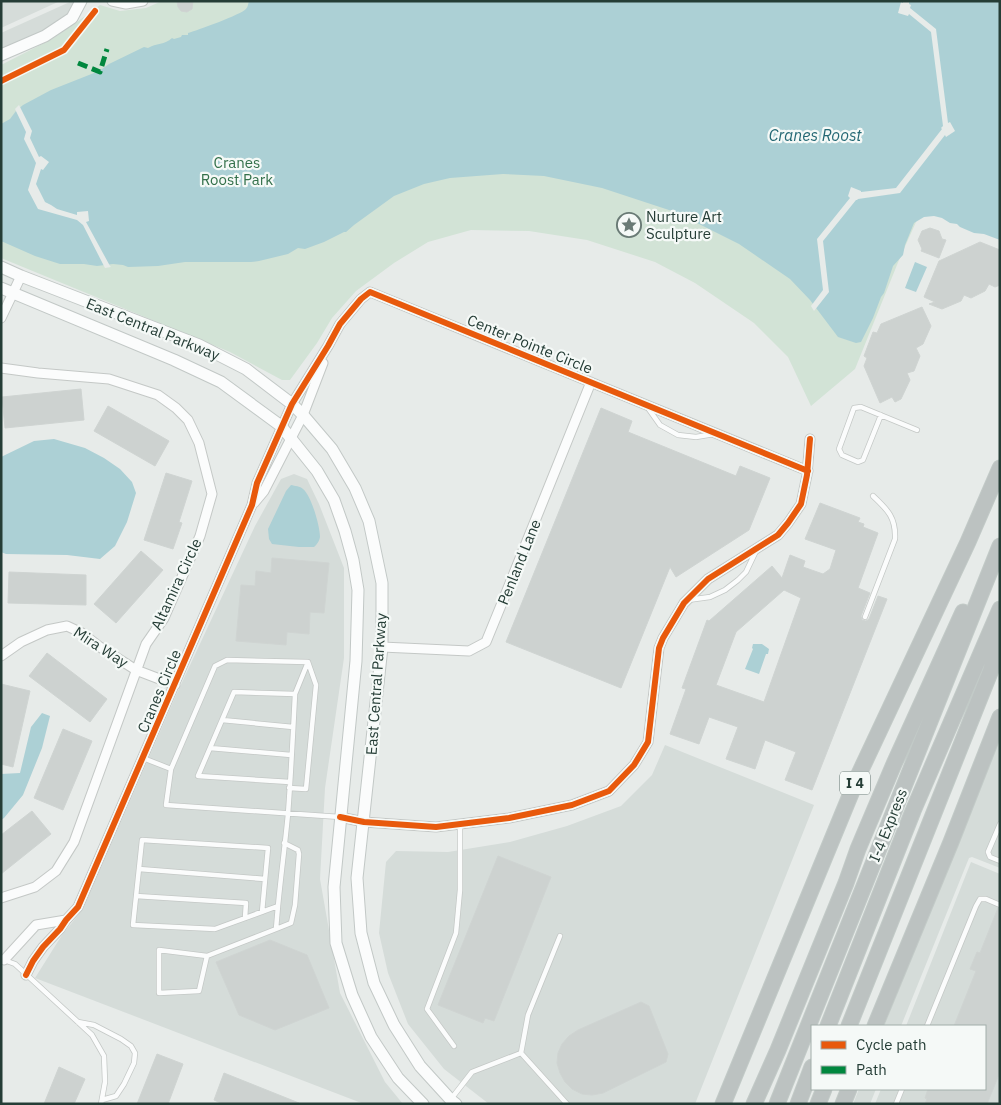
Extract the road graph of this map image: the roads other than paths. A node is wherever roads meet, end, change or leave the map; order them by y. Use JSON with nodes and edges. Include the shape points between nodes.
{"nodes":[{"id":1,"x":81,"y":1,"type":"edge"},
{"id":2,"x":112,"y":1,"type":"edge"},
{"id":3,"x":143,"y":1,"type":"edge"},
{"id":4,"x":1,"y":55,"type":"edge"},
{"id":5,"x":1,"y":267,"type":"edge"},
{"id":6,"x":20,"y":276,"type":"junction"},
{"id":7,"x":1,"y":288,"type":"edge"},
{"id":8,"x":12,"y":292,"type":"junction"},
{"id":9,"x":1,"y":318,"type":"edge"},
{"id":10,"x":328,"y":346,"type":"junction"},
{"id":11,"x":1,"y":368,"type":"edge"},
{"id":12,"x":591,"y":382,"type":"junction"},
{"id":13,"x":292,"y":404,"type":"junction"},
{"id":14,"x":646,"y":405,"type":"junction"},
{"id":15,"x":881,"y":415,"type":"junction"},
{"id":16,"x":303,"y":416,"type":"junction"},
{"id":17,"x":281,"y":426,"type":"junction"},
{"id":18,"x":917,"y":430,"type":"dead end"},
{"id":19,"x":717,"y":434,"type":"junction"},
{"id":20,"x":292,"y":438,"type":"junction"},
{"id":21,"x":810,"y":439,"type":"dead end"},
{"id":22,"x":1000,"y":468,"type":"edge"},
{"id":23,"x":808,"y":471,"type":"junction"},
{"id":24,"x":873,"y":496,"type":"dead end"},
{"id":25,"x":252,"y":505,"type":"junction"},
{"id":26,"x":758,"y":548,"type":"junction"},
{"id":27,"x":997,"y":553,"type":"edge"},
{"id":28,"x":687,"y":600,"type":"junction"},
{"id":29,"x":1000,"y":609,"type":"edge"},
{"id":30,"x":865,"y":616,"type":"dead end"},
{"id":31,"x":1000,"y":630,"type":"edge"},
{"id":32,"x":382,"y":647,"type":"junction"},
{"id":33,"x":1,"y":656,"type":"edge"},
{"id":34,"x":308,"y":662,"type":"junction"},
{"id":35,"x":136,"y":670,"type":"junction"},
{"id":36,"x":175,"y":685,"type":"junction"},
{"id":37,"x":295,"y":694,"type":"junction"},
{"id":38,"x":1000,"y":717,"type":"edge"},
{"id":39,"x":222,"y":720,"type":"junction"},
{"id":40,"x":293,"y":727,"type":"junction"},
{"id":41,"x":210,"y":748,"type":"junction"},
{"id":42,"x":291,"y":755,"type":"junction"},
{"id":43,"x":143,"y":758,"type":"junction"},
{"id":44,"x":171,"y":769,"type":"junction"},
{"id":45,"x":289,"y":785,"type":"junction"},
{"id":46,"x":288,"y":814,"type":"junction"},
{"id":47,"x":340,"y":817,"type":"junction"},
{"id":48,"x":364,"y":822,"type":"junction"},
{"id":49,"x":460,"y":824,"type":"junction"},
{"id":50,"x":1000,"y":824,"type":"edge"},
{"id":51,"x":284,"y":843,"type":"junction"},
{"id":52,"x":1000,"y":861,"type":"edge"},
{"id":53,"x":139,"y":869,"type":"junction"},
{"id":54,"x":265,"y":879,"type":"junction"},
{"id":55,"x":136,"y":896,"type":"junction"},
{"id":56,"x":1,"y":898,"type":"edge"},
{"id":57,"x":1000,"y":905,"type":"edge"},
{"id":58,"x":278,"y":906,"type":"junction"},
{"id":59,"x":262,"y":912,"type":"junction"},
{"id":60,"x":245,"y":918,"type":"junction"},
{"id":61,"x":66,"y":920,"type":"junction"},
{"id":62,"x":276,"y":929,"type":"junction"},
{"id":63,"x":560,"y":936,"type":"dead end"},
{"id":64,"x":207,"y":956,"type":"junction"},
{"id":65,"x":3,"y":959,"type":"edge"},
{"id":66,"x":26,"y":975,"type":"junction"},
{"id":67,"x":77,"y":1022,"type":"junction"},
{"id":68,"x":828,"y":1025,"type":"edge"},
{"id":69,"x":849,"y":1025,"type":"edge"},
{"id":70,"x":875,"y":1025,"type":"edge"},
{"id":71,"x":927,"y":1025,"type":"edge"},
{"id":72,"x":454,"y":1046,"type":"dead end"},
{"id":73,"x":521,"y":1053,"type":"junction"},
{"id":74,"x":811,"y":1070,"type":"edge"},
{"id":75,"x":824,"y":1090,"type":"edge"},
{"id":76,"x":850,"y":1090,"type":"edge"},
{"id":77,"x":902,"y":1090,"type":"edge"},
{"id":78,"x":102,"y":1102,"type":"edge"},
{"id":79,"x":451,"y":1102,"type":"edge"},
{"id":80,"x":423,"y":1104,"type":"edge"},
{"id":81,"x":567,"y":1104,"type":"edge"},
{"id":82,"x":723,"y":1104,"type":"edge"},
{"id":83,"x":754,"y":1104,"type":"edge"},
{"id":84,"x":777,"y":1104,"type":"edge"},
{"id":85,"x":798,"y":1104,"type":"edge"},
{"id":86,"x":818,"y":1104,"type":"edge"},
{"id":87,"x":844,"y":1104,"type":"edge"},
{"id":88,"x":896,"y":1104,"type":"edge"}],
"edges":[{"from":1,"to":4,"type":"main road","via":[[72,18],[45,36]]},
{"from":2,"to":3,"type":"street","via":[[126,4]]},
{"from":5,"to":6,"type":"main road","name":"East Central Parkway"},
{"from":6,"to":8,"type":"street"},
{"from":6,"to":13,"type":"main road","name":"East Central Parkway","via":[[199,345],[246,369]]},
{"from":7,"to":8,"type":"main road","name":"East Central Parkway"},
{"from":8,"to":9,"type":"street"},
{"from":8,"to":17,"type":"main road","name":"East Central Parkway","via":[[221,382]]},
{"from":10,"to":12,"type":"street","name":"Center Pointe Circle","via":[[340,324],[370,292]]},
{"from":10,"to":13,"type":"street","name":"Center Pointe Circle"},
{"from":10,"to":16,"type":"street","name":"Center Pointe Circle"},
{"from":11,"to":35,"type":"street","name":"Altamira Circle","via":[[109,379],[158,395],[188,420],[199,443],[212,494],[200,536],[164,618],[146,644]]},
{"from":12,"to":14,"type":"street","name":"Center Pointe Circle"},
{"from":12,"to":32,"type":"street","name":"Penland Lane","via":[[486,642],[469,651]]},
{"from":13,"to":16,"type":"main road","name":"East Central Parkway"},
{"from":13,"to":17,"type":"street","name":"Cranes Circle"},
{"from":14,"to":19,"type":"street","name":"Center Pointe Circle"},
{"from":14,"to":19,"type":"lane","via":[[660,426],[678,435]]},
{"from":15,"to":15,"type":"lane","via":[[861,406],[854,408],[839,449],[842,455],[858,462],[863,460]]},
{"from":15,"to":18,"type":"lane"},
{"from":16,"to":20,"type":"street","name":"Cranes Circle"},
{"from":16,"to":32,"type":"main road","name":"East Central Parkway","via":[[332,449],[355,488],[369,521],[382,582]]},
{"from":17,"to":20,"type":"main road","name":"East Central Parkway"},
{"from":17,"to":25,"type":"street","name":"Cranes Circle","via":[[257,483]]},
{"from":19,"to":23,"type":"street","name":"Center Pointe Circle"},
{"from":20,"to":25,"type":"street","name":"Cranes Circle","via":[[264,491]]},
{"from":20,"to":47,"type":"main road","name":"East Central Parkway","via":[[334,500],[354,560],[358,590],[356,661]]},
{"from":21,"to":23,"type":"street"},
{"from":22,"to":82,"type":"highway","number":"I 4","via":[[859,774]]},
{"from":23,"to":26,"type":"street","via":[[801,504],[778,535]]},
{"from":24,"to":30,"type":"lane","via":[[891,515],[895,540]]},
{"from":25,"to":36,"type":"street","name":"Cranes Circle"},
{"from":26,"to":28,"type":"street","via":[[708,579]]},
{"from":26,"to":28,"type":"lane","via":[[746,572],[725,590],[710,597]]},
{"from":27,"to":83,"type":"highway","via":[[973,589],[894,764]]},
{"from":27,"to":84,"type":"highway","name":"I-4 Express"},
{"from":28,"to":49,"type":"street","via":[[659,648],[648,742],[634,765],[609,791],[572,805]]},
{"from":29,"to":68,"type":"highway","name":"I-4 Express","via":[[913,811]]},
{"from":31,"to":69,"type":"highway","via":[[991,670]]},
{"from":32,"to":48,"type":"main road","name":"East Central Parkway"},
{"from":33,"to":35,"type":"street","name":"Mira Way","via":[[47,630],[67,626]]},
{"from":34,"to":37,"type":"lane"},
{"from":34,"to":44,"type":"lane","via":[[227,660],[215,666]]},
{"from":34,"to":45,"type":"lane","via":[[316,685],[306,789]]},
{"from":35,"to":36,"type":"street","name":"Mira Way"},
{"from":35,"to":56,"type":"street","name":"Altamira Circle","via":[[74,842],[56,871],[35,887]]},
{"from":36,"to":43,"type":"street","name":"Cranes Circle"},
{"from":37,"to":39,"type":"lane","via":[[234,692]]},
{"from":37,"to":40,"type":"lane"},
{"from":38,"to":70,"type":"highway"},
{"from":39,"to":40,"type":"lane"},
{"from":39,"to":41,"type":"lane"},
{"from":40,"to":42,"type":"lane"},
{"from":41,"to":42,"type":"lane"},
{"from":41,"to":45,"type":"lane","via":[[198,776]]},
{"from":42,"to":45,"type":"lane"},
{"from":43,"to":44,"type":"lane"},
{"from":43,"to":61,"type":"street","name":"Cranes Circle","via":[[78,907]]},
{"from":44,"to":46,"type":"lane","via":[[166,805]]},
{"from":45,"to":46,"type":"lane"},
{"from":46,"to":47,"type":"lane"},
{"from":46,"to":51,"type":"lane"},
{"from":47,"to":48,"type":"street"},
{"from":47,"to":80,"type":"main road","name":"East Central Parkway","via":[[334,887],[336,943],[352,995],[371,1037],[398,1078]]},
{"from":48,"to":49,"type":"street","via":[[436,827]]},
{"from":48,"to":79,"type":"main road","name":"East Central Parkway","via":[[357,878],[360,932],[374,983],[394,1025],[420,1066]]},
{"from":49,"to":72,"type":"lane","via":[[456,933],[427,1009]]},
{"from":50,"to":52,"type":"lane","via":[[988,852],[990,857]]},
{"from":51,"to":58,"type":"lane"},
{"from":51,"to":62,"type":"lane","via":[[298,850],[299,854],[295,905],[291,923]]},
{"from":53,"to":54,"type":"lane"},
{"from":53,"to":54,"type":"lane","via":[[142,840],[268,848]]},
{"from":53,"to":55,"type":"lane"},
{"from":54,"to":59,"type":"lane"},
{"from":55,"to":60,"type":"lane","via":[[246,903]]},
{"from":55,"to":60,"type":"lane","via":[[134,925],[215,929]]},
{"from":57,"to":71,"type":"lane","via":[[980,899]]},
{"from":58,"to":59,"type":"lane"},
{"from":58,"to":62,"type":"lane"},
{"from":59,"to":60,"type":"lane"},
{"from":61,"to":65,"type":"street","via":[[36,925]]},
{"from":61,"to":66,"type":"street","name":"Cranes Circle","via":[[43,947]]},
{"from":62,"to":64,"type":"lane"},
{"from":63,"to":73,"type":"lane","via":[[528,1015]]},
{"from":64,"to":64,"type":"lane","via":[[200,991],[159,993],[159,950]]},
{"from":65,"to":66,"type":"lane"},
{"from":66,"to":67,"type":"lane"},
{"from":67,"to":78,"type":"lane","via":[[92,1035],[104,1056]]},
{"from":67,"to":78,"type":"lane","via":[[94,1025],[121,1039],[135,1053],[134,1063],[116,1096]]},
{"from":73,"to":79,"type":"lane","via":[[472,1072]]},
{"from":73,"to":81,"type":"lane"},
{"from":74,"to":85,"type":"highway"},
{"from":75,"to":86,"type":"highway"},
{"from":76,"to":87,"type":"highway"},
{"from":77,"to":88,"type":"lane"}]}
